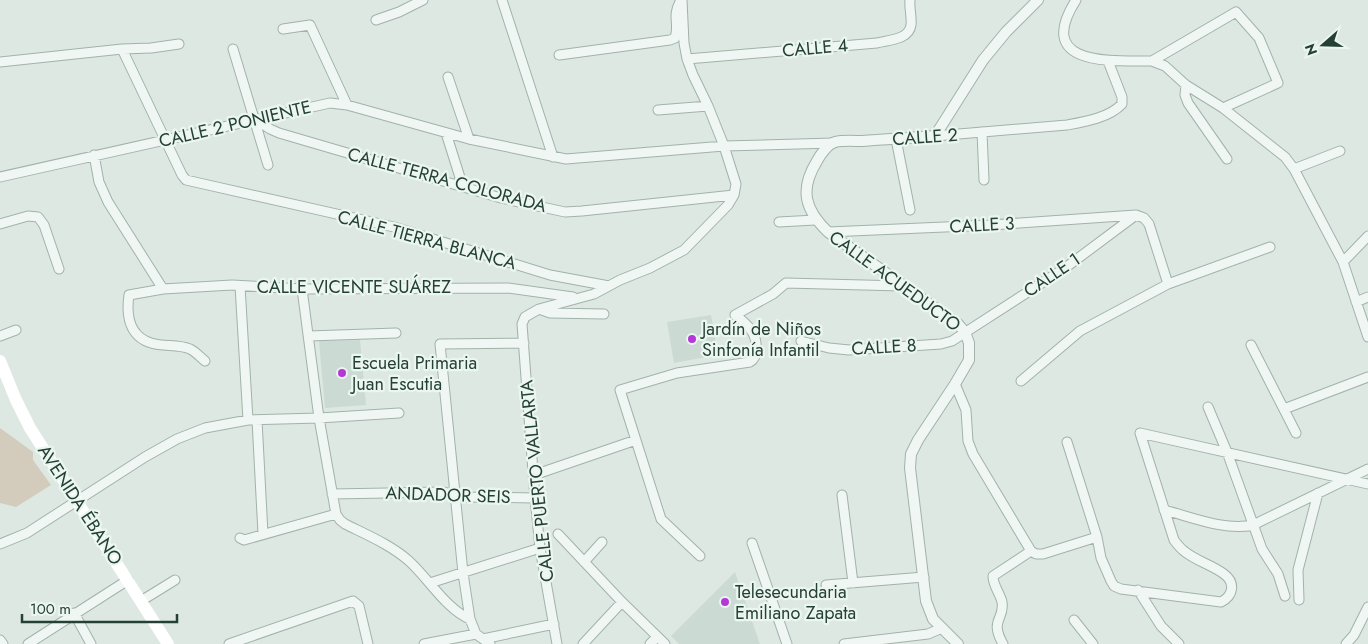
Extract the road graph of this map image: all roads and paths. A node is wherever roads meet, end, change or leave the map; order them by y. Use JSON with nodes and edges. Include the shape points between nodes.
{"nodes":[{"id":1,"x":423,"y":0,"type":"edge"},
{"id":2,"x":502,"y":0,"type":"edge"},
{"id":3,"x":681,"y":0,"type":"edge"},
{"id":4,"x":910,"y":0,"type":"edge"},
{"id":5,"x":1038,"y":0,"type":"edge"},
{"id":6,"x":1076,"y":0,"type":"edge"},
{"id":7,"x":376,"y":20,"type":"dead end"},
{"id":8,"x":282,"y":30,"type":"dead end"},
{"id":9,"x":179,"y":44,"type":"dead end"},
{"id":10,"x":122,"y":49,"type":"junction"},
{"id":11,"x":234,"y":49,"type":"dead end"},
{"id":12,"x":559,"y":55,"type":"dead end"},
{"id":13,"x":688,"y":59,"type":"junction"},
{"id":14,"x":1108,"y":61,"type":"junction"},
{"id":15,"x":1152,"y":61,"type":"junction"},
{"id":16,"x":0,"y":62,"type":"edge"},
{"id":17,"x":448,"y":77,"type":"dead end"},
{"id":18,"x":1186,"y":85,"type":"junction"},
{"id":19,"x":347,"y":105,"type":"junction"},
{"id":20,"x":708,"y":106,"type":"junction"},
{"id":21,"x":1223,"y":108,"type":"junction"},
{"id":22,"x":658,"y":110,"type":"dead end"},
{"id":23,"x":255,"y":119,"type":"junction"},
{"id":24,"x":982,"y":132,"type":"junction"},
{"id":25,"x":446,"y":133,"type":"junction"},
{"id":26,"x":935,"y":136,"type":"junction"},
{"id":27,"x":469,"y":139,"type":"junction"},
{"id":28,"x":896,"y":139,"type":"junction"},
{"id":29,"x":166,"y":140,"type":"junction"},
{"id":30,"x":834,"y":142,"type":"junction"},
{"id":31,"x":724,"y":146,"type":"junction"},
{"id":32,"x":1340,"y":151,"type":"dead end"},
{"id":33,"x":94,"y":155,"type":"junction"},
{"id":34,"x":553,"y":157,"type":"junction"},
{"id":35,"x":1227,"y":159,"type":"dead end"},
{"id":36,"x":268,"y":165,"type":"dead end"},
{"id":37,"x":1294,"y":169,"type":"junction"},
{"id":38,"x":0,"y":177,"type":"edge"},
{"id":39,"x":984,"y":180,"type":"dead end"},
{"id":40,"x":463,"y":187,"type":"junction"},
{"id":41,"x":734,"y":195,"type":"junction"},
{"id":42,"x":910,"y":210,"type":"dead end"},
{"id":43,"x":1136,"y":215,"type":"junction"},
{"id":44,"x":815,"y":220,"type":"junction"},
{"id":45,"x":779,"y":222,"type":"dead end"},
{"id":46,"x":0,"y":224,"type":"edge"},
{"id":47,"x":828,"y":232,"type":"junction"},
{"id":48,"x":1368,"y":236,"type":"edge"},
{"id":49,"x":1270,"y":247,"type":"dead end"},
{"id":50,"x":1343,"y":262,"type":"junction"},
{"id":51,"x":59,"y":269,"type":"dead end"},
{"id":52,"x":1168,"y":284,"type":"junction"},
{"id":53,"x":240,"y":286,"type":"junction"},
{"id":54,"x":609,"y":286,"type":"junction"},
{"id":55,"x":902,"y":286,"type":"junction"},
{"id":56,"x":163,"y":289,"type":"junction"},
{"id":57,"x":302,"y":289,"type":"junction"},
{"id":58,"x":1368,"y":297,"type":"edge"},
{"id":59,"x":578,"y":298,"type":"junction"},
{"id":60,"x":1356,"y":302,"type":"junction"},
{"id":61,"x":539,"y":309,"type":"junction"},
{"id":62,"x":604,"y":314,"type":"dead end"},
{"id":63,"x":16,"y":330,"type":"dead end"},
{"id":64,"x":965,"y":332,"type":"junction"},
{"id":65,"x":396,"y":333,"type":"dead end"},
{"id":66,"x":0,"y":336,"type":"edge"},
{"id":67,"x":309,"y":336,"type":"junction"},
{"id":68,"x":1368,"y":338,"type":"edge"},
{"id":69,"x":801,"y":342,"type":"dead end"},
{"id":70,"x":524,"y":343,"type":"junction"},
{"id":71,"x":1251,"y":345,"type":"dead end"},
{"id":72,"x":0,"y":361,"type":"edge"},
{"id":73,"x":205,"y":361,"type":"dead end"},
{"id":74,"x":1368,"y":377,"type":"edge"},
{"id":75,"x":1021,"y":381,"type":"dead end"},
{"id":76,"x":955,"y":384,"type":"junction"},
{"id":77,"x":1208,"y":407,"type":"dead end"},
{"id":78,"x":1284,"y":409,"type":"junction"},
{"id":79,"x":398,"y":413,"type":"dead end"},
{"id":80,"x":319,"y":418,"type":"junction"},
{"id":81,"x":252,"y":420,"type":"junction"},
{"id":82,"x":1296,"y":433,"type":"dead end"},
{"id":83,"x":636,"y":440,"type":"junction"},
{"id":84,"x":1067,"y":442,"type":"dead end"},
{"id":85,"x":1227,"y":452,"type":"junction"},
{"id":86,"x":1368,"y":469,"type":"edge"},
{"id":87,"x":534,"y":475,"type":"junction"},
{"id":88,"x":1348,"y":480,"type":"junction"},
{"id":89,"x":1368,"y":484,"type":"edge"},
{"id":90,"x":332,"y":494,"type":"junction"},
{"id":91,"x":454,"y":494,"type":"junction"},
{"id":92,"x":1318,"y":494,"type":"junction"},
{"id":93,"x":842,"y":495,"type":"dead end"},
{"id":94,"x":534,"y":498,"type":"junction"},
{"id":95,"x":78,"y":500,"type":"junction"},
{"id":96,"x":1164,"y":510,"type":"junction"},
{"id":97,"x":336,"y":514,"type":"junction"},
{"id":98,"x":1253,"y":525,"type":"junction"},
{"id":99,"x":263,"y":534,"type":"junction"},
{"id":100,"x":558,"y":534,"type":"dead end"},
{"id":101,"x":1097,"y":537,"type":"junction"},
{"id":102,"x":240,"y":538,"type":"dead end"},
{"id":103,"x":602,"y":542,"type":"dead end"},
{"id":104,"x":752,"y":543,"type":"dead end"},
{"id":105,"x":0,"y":544,"type":"edge"},
{"id":106,"x":540,"y":548,"type":"junction"},
{"id":107,"x":1034,"y":552,"type":"junction"},
{"id":108,"x":700,"y":556,"type":"dead end"},
{"id":109,"x":584,"y":562,"type":"junction"},
{"id":110,"x":463,"y":573,"type":"junction"},
{"id":111,"x":924,"y":577,"type":"junction"},
{"id":112,"x":128,"y":580,"type":"junction"},
{"id":113,"x":175,"y":580,"type":"dead end"},
{"id":114,"x":430,"y":583,"type":"junction"},
{"id":115,"x":853,"y":583,"type":"junction"},
{"id":116,"x":826,"y":585,"type":"dead end"},
{"id":117,"x":1138,"y":590,"type":"junction"},
{"id":118,"x":1285,"y":596,"type":"dead end"},
{"id":119,"x":1299,"y":600,"type":"dead end"},
{"id":120,"x":141,"y":601,"type":"junction"},
{"id":121,"x":622,"y":602,"type":"junction"},
{"id":122,"x":1368,"y":607,"type":"edge"},
{"id":123,"x":74,"y":613,"type":"junction"},
{"id":124,"x":470,"y":619,"type":"junction"},
{"id":125,"x":1074,"y":620,"type":"dead end"},
{"id":126,"x":554,"y":624,"type":"junction"},
{"id":127,"x":942,"y":628,"type":"junction"},
{"id":128,"x":928,"y":634,"type":"junction"},
{"id":129,"x":657,"y":637,"type":"junction"},
{"id":130,"x":483,"y":639,"type":"edge"},
{"id":131,"x":0,"y":640,"type":"edge"},
{"id":132,"x":3,"y":644,"type":"edge"},
{"id":133,"x":28,"y":644,"type":"edge"},
{"id":134,"x":91,"y":644,"type":"edge"},
{"id":135,"x":168,"y":644,"type":"edge"},
{"id":136,"x":229,"y":644,"type":"edge"},
{"id":137,"x":368,"y":644,"type":"edge"},
{"id":138,"x":424,"y":644,"type":"edge"},
{"id":139,"x":557,"y":644,"type":"edge"},
{"id":140,"x":583,"y":644,"type":"edge"},
{"id":141,"x":650,"y":644,"type":"edge"},
{"id":142,"x":665,"y":644,"type":"edge"},
{"id":143,"x":787,"y":644,"type":"edge"},
{"id":144,"x":844,"y":644,"type":"edge"},
{"id":145,"x":930,"y":644,"type":"edge"},
{"id":146,"x":958,"y":644,"type":"edge"},
{"id":147,"x":1002,"y":644,"type":"edge"},
{"id":148,"x":1094,"y":644,"type":"edge"},
{"id":149,"x":1179,"y":644,"type":"edge"},
{"id":150,"x":1346,"y":644,"type":"edge"}],
"edges":[{"from":1,"to":7,"type":"street"},
{"from":2,"to":34,"type":"street"},
{"from":3,"to":12,"type":"street","via":[[675,10],[675,38]]},
{"from":3,"to":13,"type":"street"},
{"from":4,"to":13,"type":"street","name":"CALLE 4","via":[[911,26],[902,37],[877,43]]},
{"from":5,"to":26,"type":"street","via":[[983,60]]},
{"from":6,"to":14,"type":"street","via":[[1063,26],[1068,45],[1080,56]]},
{"from":8,"to":19,"type":"street","via":[[310,25]]},
{"from":9,"to":10,"type":"street"},
{"from":10,"to":16,"type":"street"},
{"from":10,"to":29,"type":"street"},
{"from":11,"to":23,"type":"street"},
{"from":13,"to":20,"type":"street","via":[[692,75]]},
{"from":14,"to":15,"type":"street"},
{"from":14,"to":24,"type":"street","name":"CALLE 2","via":[[1122,97],[1122,104],[1117,110],[1067,125]]},
{"from":15,"to":18,"type":"street","via":[[1166,66]]},
{"from":15,"to":21,"type":"street","via":[[1236,12],[1259,38],[1278,82]]},
{"from":17,"to":27,"type":"street"},
{"from":18,"to":21,"type":"street"},
{"from":18,"to":35,"type":"street","via":[[1188,103]]},
{"from":19,"to":23,"type":"street","name":"CALLE 2 PONIENTE","via":[[323,103]]},
{"from":19,"to":25,"type":"street","name":"CALLE 2 PONIENTE"},
{"from":20,"to":22,"type":"street"},
{"from":20,"to":31,"type":"street"},
{"from":21,"to":37,"type":"street","via":[[1285,156]]},
{"from":23,"to":29,"type":"street","name":"CALLE 2 PONIENTE"},
{"from":23,"to":36,"type":"street"},
{"from":23,"to":40,"type":"street","name":"CALLE TERRA COLORADA","via":[[279,133]]},
{"from":24,"to":26,"type":"street","name":"CALLE 2"},
{"from":24,"to":39,"type":"street"},
{"from":25,"to":27,"type":"street","name":"CALLE 2 PONIENTE"},
{"from":25,"to":40,"type":"street"},
{"from":26,"to":28,"type":"street","name":"CALLE 2"},
{"from":27,"to":34,"type":"street","name":"CALLE 2 PONIENTE"},
{"from":28,"to":30,"type":"street","name":"CALLE 2"},
{"from":28,"to":42,"type":"street"},
{"from":29,"to":33,"type":"street","name":"CALLE 2 PONIENTE"},
{"from":29,"to":54,"type":"street","name":"CALLE TIERRA BLANCA","via":[[182,175],[192,183],[394,227],[550,275]]},
{"from":30,"to":31,"type":"street","name":"CALLE 2"},
{"from":30,"to":44,"type":"street","name":"CALLE ACUEDUCTO","via":[[820,155],[807,182],[808,206]]},
{"from":31,"to":34,"type":"street","name":"CALLE 2","via":[[566,159]]},
{"from":31,"to":41,"type":"street","via":[[736,184]]},
{"from":32,"to":37,"type":"street"},
{"from":33,"to":38,"type":"street","name":"CALLE 2 PONIENTE"},
{"from":33,"to":56,"type":"street","via":[[95,170],[108,202]]},
{"from":37,"to":50,"type":"street"},
{"from":40,"to":41,"type":"street","name":"CALLE TERRA COLORADA","via":[[565,212]]},
{"from":41,"to":54,"type":"street","via":[[684,250]]},
{"from":43,"to":47,"type":"street","name":"CALLE 3"},
{"from":43,"to":52,"type":"street","via":[[1149,224]]},
{"from":43,"to":64,"type":"street","name":"CALLE 1","via":[[1065,268]]},
{"from":44,"to":45,"type":"street"},
{"from":44,"to":47,"type":"street","name":"CALLE ACUEDUCTO"},
{"from":46,"to":51,"type":"street","via":[[28,216],[38,217],[44,224]]},
{"from":47,"to":55,"type":"street","name":"CALLE ACUEDUCTO"},
{"from":48,"to":50,"type":"street"},
{"from":49,"to":52,"type":"street"},
{"from":50,"to":60,"type":"street"},
{"from":52,"to":75,"type":"street","via":[[1080,332]]},
{"from":53,"to":56,"type":"street","name":"CALLE VICENTE SUÁREZ"},
{"from":53,"to":57,"type":"street","name":"CALLE VICENTE SUÁREZ"},
{"from":53,"to":81,"type":"street"},
{"from":54,"to":59,"type":"street"},
{"from":55,"to":64,"type":"street","name":"CALLE ACUEDUCTO"},
{"from":55,"to":83,"type":"street","via":[[786,283],[773,294],[734,315],[752,331],[757,353],[755,359],[677,373],[620,390]]},
{"from":56,"to":73,"type":"street","name":"CALLE VICENTE SUÁREZ","via":[[129,295],[127,307],[134,332],[151,343],[190,349]]},
{"from":57,"to":59,"type":"street","name":"CALLE VICENTE SUÁREZ","via":[[508,288]]},
{"from":57,"to":67,"type":"street"},
{"from":58,"to":60,"type":"street"},
{"from":59,"to":61,"type":"street"},
{"from":60,"to":68,"type":"street"},
{"from":61,"to":62,"type":"street","via":[[550,313]]},
{"from":61,"to":70,"type":"street","name":"CALLE PUERTO VALLARTA","via":[[525,317],[522,324]]},
{"from":63,"to":66,"type":"street"},
{"from":64,"to":69,"type":"street","name":"CALLE 8","via":[[942,344],[849,350]]},
{"from":64,"to":76,"type":"street","name":"CALLE ACUEDUCTO","via":[[969,360]]},
{"from":65,"to":67,"type":"street"},
{"from":67,"to":80,"type":"street"},
{"from":70,"to":87,"type":"street","name":"CALLE PUERTO VALLARTA"},
{"from":70,"to":91,"type":"street","via":[[440,344]]},
{"from":71,"to":78,"type":"street"},
{"from":72,"to":95,"type":"main road","name":"AVENIDA ÉBANO","via":[[30,428]]},
{"from":74,"to":78,"type":"street"},
{"from":76,"to":107,"type":"street","via":[[966,410],[968,441],[973,454]]},
{"from":76,"to":111,"type":"street","name":"CALLE ACUEDUCTO","via":[[911,454]]},
{"from":77,"to":85,"type":"street"},
{"from":78,"to":82,"type":"street"},
{"from":79,"to":80,"type":"street"},
{"from":80,"to":81,"type":"street"},
{"from":80,"to":90,"type":"street"},
{"from":81,"to":95,"type":"street","via":[[216,424],[178,439]]},
{"from":81,"to":99,"type":"street"},
{"from":83,"to":87,"type":"street"},
{"from":83,"to":108,"type":"street","via":[[661,519]]},
{"from":84,"to":101,"type":"street"},
{"from":85,"to":88,"type":"street"},
{"from":85,"to":96,"type":"street","via":[[1140,433]]},
{"from":85,"to":98,"type":"street"},
{"from":86,"to":88,"type":"street"},
{"from":87,"to":94,"type":"street","name":"CALLE PUERTO VALLARTA"},
{"from":88,"to":89,"type":"street"},
{"from":88,"to":92,"type":"street"},
{"from":90,"to":91,"type":"street","name":"ANDADOR SEIS"},
{"from":90,"to":97,"type":"street"},
{"from":91,"to":94,"type":"street","name":"ANDADOR SEIS"},
{"from":91,"to":110,"type":"street"},
{"from":92,"to":98,"type":"street"},
{"from":92,"to":119,"type":"street","via":[[1298,570]]},
{"from":93,"to":115,"type":"street"},
{"from":94,"to":106,"type":"street","name":"CALLE PUERTO VALLARTA"},
{"from":95,"to":105,"type":"street"},
{"from":95,"to":112,"type":"main road","name":"AVENIDA ÉBANO"},
{"from":96,"to":98,"type":"street","via":[[1230,527]]},
{"from":96,"to":117,"type":"street","via":[[1174,540],[1182,550],[1225,575],[1232,591],[1221,602]]},
{"from":97,"to":99,"type":"street"},
{"from":97,"to":114,"type":"street","via":[[345,524],[398,552]]},
{"from":98,"to":118,"type":"street","via":[[1262,549],[1278,574]]},
{"from":99,"to":102,"type":"street","via":[[244,540]]},
{"from":100,"to":109,"type":"street"},
{"from":101,"to":107,"type":"street"},
{"from":101,"to":117,"type":"street","via":[[1101,558],[1114,586]]},
{"from":103,"to":109,"type":"street"},
{"from":104,"to":143,"type":"street"},
{"from":106,"to":110,"type":"street"},
{"from":106,"to":126,"type":"street","name":"CALLE PUERTO VALLARTA"},
{"from":107,"to":147,"type":"street","via":[[994,576],[993,582],[1002,602],[996,628]]},
{"from":109,"to":121,"type":"street"},
{"from":110,"to":114,"type":"street"},
{"from":110,"to":124,"type":"street"},
{"from":111,"to":115,"type":"street"},
{"from":111,"to":127,"type":"street","name":"CALLE ACUEDUCTO","via":[[929,610]]},
{"from":112,"to":120,"type":"main road","name":"AVENIDA ÉBANO"},
{"from":112,"to":123,"type":"street"},
{"from":113,"to":120,"type":"street"},
{"from":114,"to":124,"type":"street","via":[[455,611]]},
{"from":115,"to":116,"type":"street"},
{"from":117,"to":149,"type":"street","via":[[1161,626]]},
{"from":120,"to":135,"type":"main road","name":"AVENIDA ÉBANO"},
{"from":121,"to":129,"type":"street"},
{"from":121,"to":140,"type":"street"},
{"from":122,"to":150,"type":"street","via":[[1354,636]]},
{"from":123,"to":133,"type":"street"},
{"from":123,"to":134,"type":"street"},
{"from":124,"to":130,"type":"street"},
{"from":125,"to":148,"type":"street"},
{"from":126,"to":130,"type":"street"},
{"from":126,"to":139,"type":"street","name":"CALLE PUERTO VALLARTA"},
{"from":127,"to":128,"type":"street"},
{"from":127,"to":146,"type":"street","name":"CALLE ACUEDUCTO"},
{"from":128,"to":144,"type":"street"},
{"from":128,"to":145,"type":"street"},
{"from":129,"to":141,"type":"street"},
{"from":129,"to":142,"type":"street"},
{"from":130,"to":138,"type":"street"},
{"from":131,"to":132,"type":"street"},
{"from":136,"to":137,"type":"street","via":[[350,602],[359,606]]}]}
